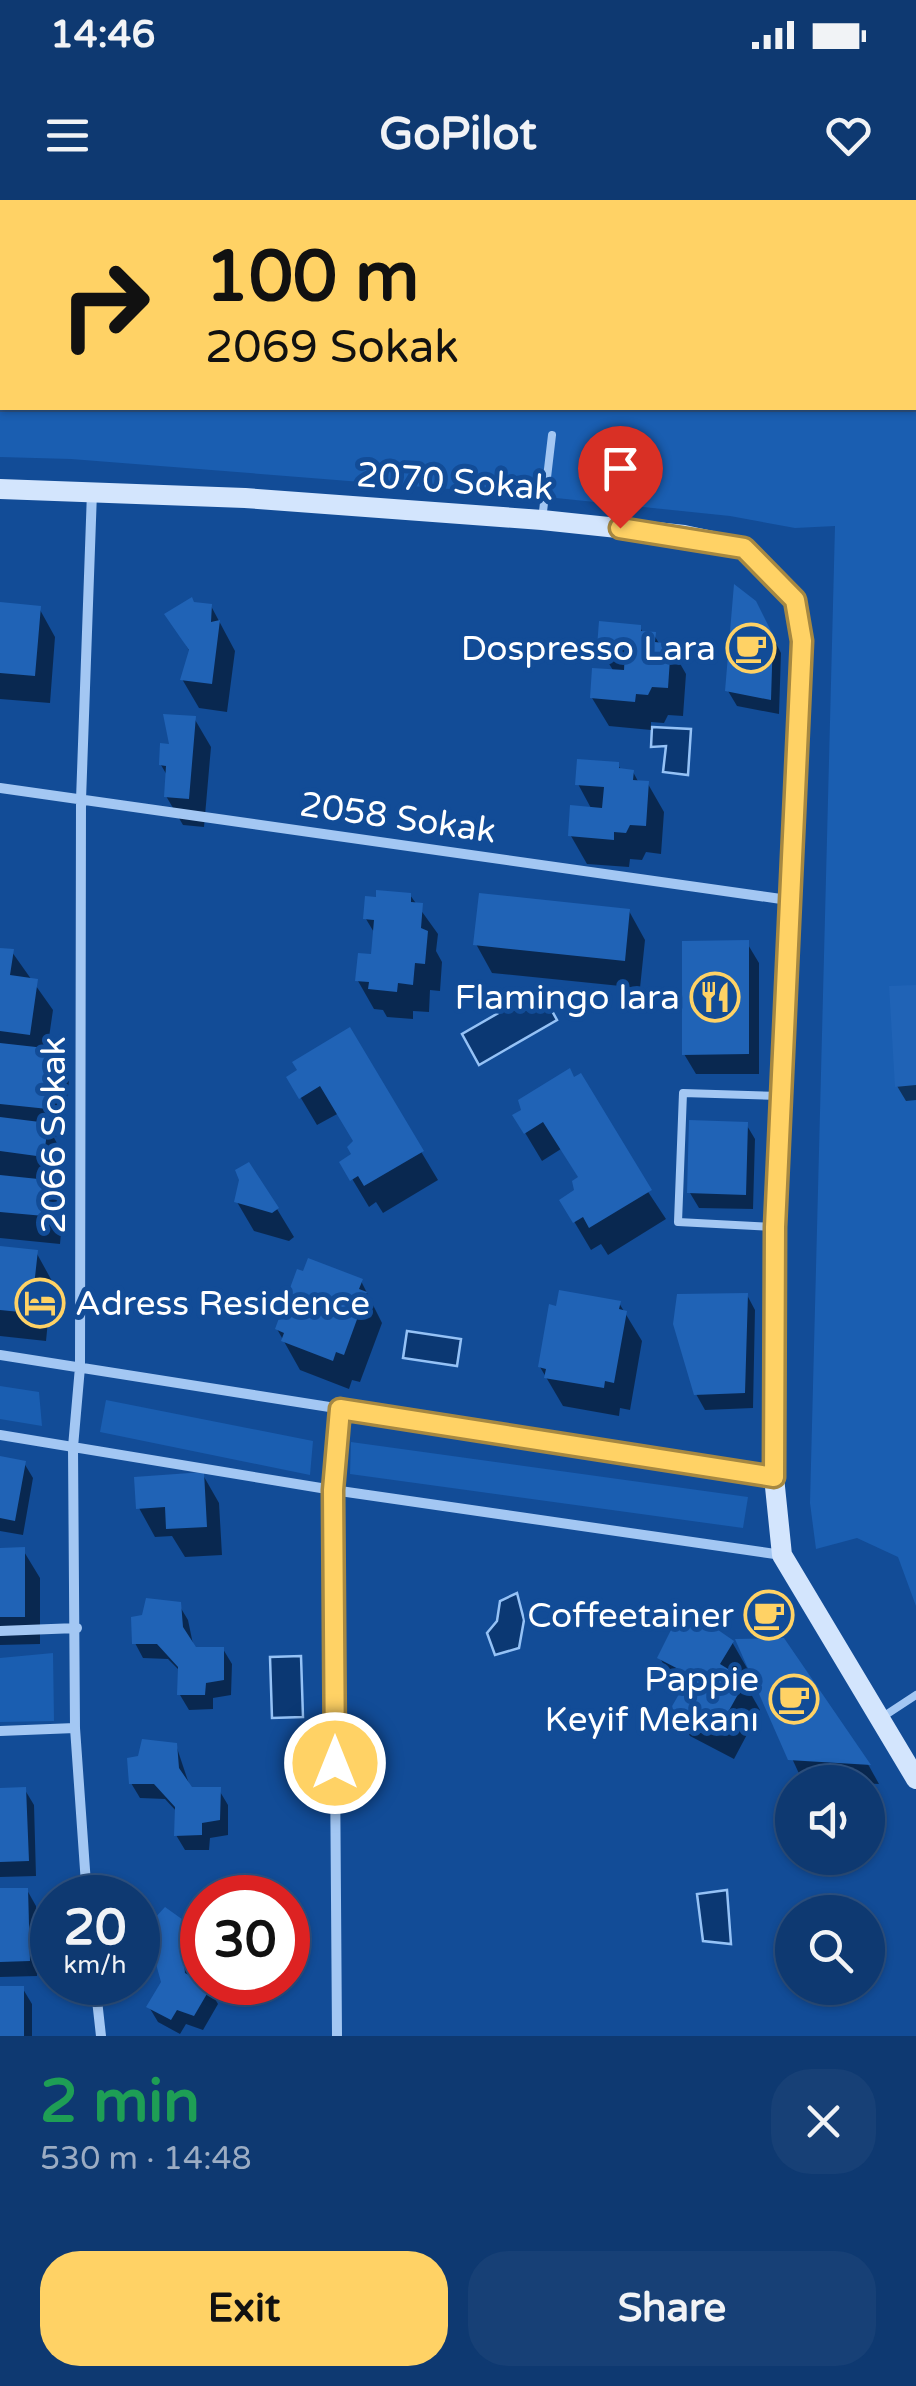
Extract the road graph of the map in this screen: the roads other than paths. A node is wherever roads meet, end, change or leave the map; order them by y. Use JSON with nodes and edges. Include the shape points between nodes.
{"nodes":[{"id":1,"x":552,"y":435,"type":"dead end"},
{"id":2,"x":0,"y":489,"type":"edge"},
{"id":3,"x":92,"y":492,"type":"junction"},
{"id":4,"x":542,"y":520,"type":"junction"},
{"id":5,"x":0,"y":788,"type":"edge"},
{"id":6,"x":81,"y":800,"type":"junction"},
{"id":7,"x":788,"y":900,"type":"junction"},
{"id":8,"x":780,"y":1096,"type":"junction"},
{"id":9,"x":775,"y":1227,"type":"junction"},
{"id":10,"x":0,"y":1355,"type":"edge"},
{"id":11,"x":80,"y":1368,"type":"junction"},
{"id":12,"x":340,"y":1409,"type":"junction"},
{"id":13,"x":0,"y":1436,"type":"edge"},
{"id":14,"x":73,"y":1447,"type":"junction"},
{"id":15,"x":774,"y":1477,"type":"junction"},
{"id":16,"x":333,"y":1490,"type":"junction"},
{"id":17,"x":782,"y":1555,"type":"junction"},
{"id":18,"x":77,"y":1628,"type":"junction"},
{"id":19,"x":0,"y":1631,"type":"edge"},
{"id":20,"x":916,"y":1695,"type":"edge"},
{"id":21,"x":878,"y":1721,"type":"junction"},
{"id":22,"x":74,"y":1728,"type":"junction"},
{"id":23,"x":0,"y":1732,"type":"edge"},
{"id":24,"x":916,"y":1779,"type":"edge"},
{"id":25,"x":85,"y":1875,"type":"edge"},
{"id":26,"x":98,"y":2005,"type":"edge"},
{"id":27,"x":101,"y":2036,"type":"edge"},
{"id":28,"x":337,"y":2036,"type":"edge"}],
"edges":[{"from":1,"to":4,"type":"lane"},
{"from":2,"to":3,"type":"street","name":"2070 Sokak"},
{"from":3,"to":4,"type":"street","name":"2070 Sokak"},
{"from":3,"to":6,"type":"street","name":"2066 Sokak"},
{"from":4,"to":7,"type":"street","name":"2070 Sokak","via":[[744,548],[795,600],[802,641]]},
{"from":5,"to":6,"type":"street","name":"2058 Sokak"},
{"from":6,"to":7,"type":"street","name":"2058 Sokak"},
{"from":6,"to":11,"type":"street","name":"2066 Sokak"},
{"from":7,"to":8,"type":"street","name":"2070 Sokak"},
{"from":8,"to":9,"type":"street","name":"2070 Sokak"},
{"from":8,"to":9,"type":"lane","via":[[682,1093],[678,1222]]},
{"from":9,"to":15,"type":"street","name":"2070 Sokak"},
{"from":10,"to":11,"type":"street"},
{"from":11,"to":12,"type":"street"},
{"from":11,"to":14,"type":"street","name":"2066 Sokak"},
{"from":12,"to":15,"type":"street"},
{"from":12,"to":16,"type":"street"},
{"from":13,"to":14,"type":"street"},
{"from":14,"to":16,"type":"street"},
{"from":14,"to":18,"type":"street","name":"2066 Sokak"},
{"from":15,"to":17,"type":"street","name":"2070 Sokak"},
{"from":16,"to":17,"type":"street"},
{"from":16,"to":28,"type":"street"},
{"from":17,"to":21,"type":"street"},
{"from":18,"to":19,"type":"street"},
{"from":18,"to":22,"type":"street","name":"2066 Sokak"},
{"from":20,"to":21,"type":"lane"},
{"from":21,"to":24,"type":"street"},
{"from":22,"to":23,"type":"street"},
{"from":22,"to":25,"type":"street","name":"2066 Sokak"},
{"from":26,"to":27,"type":"street"}]}
